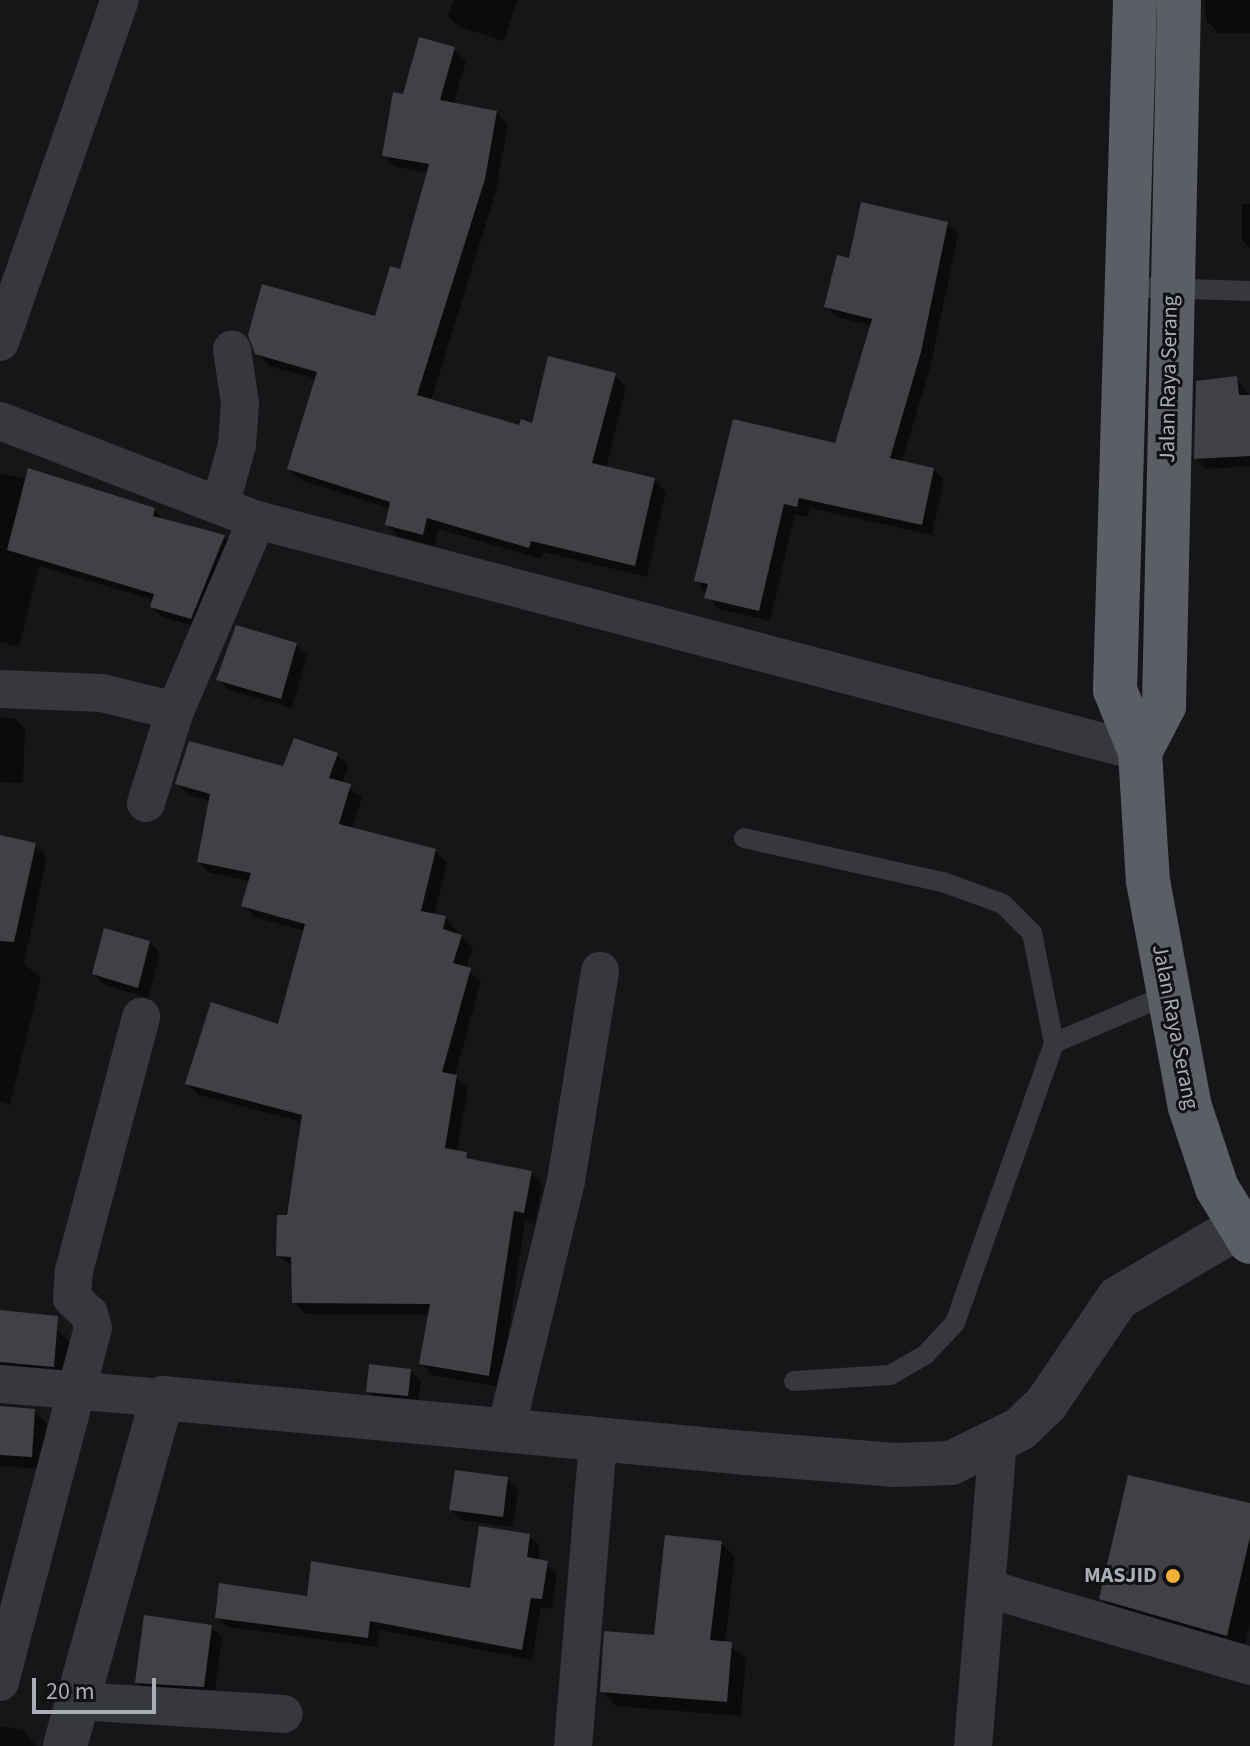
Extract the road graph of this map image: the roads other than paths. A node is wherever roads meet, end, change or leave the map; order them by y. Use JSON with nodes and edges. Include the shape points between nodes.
{"nodes":[{"id":1,"x":120,"y":0,"type":"edge"},
{"id":2,"x":1135,"y":0,"type":"edge"},
{"id":3,"x":1179,"y":0,"type":"edge"},
{"id":4,"x":13,"y":274,"type":"edge"},
{"id":5,"x":1126,"y":287,"type":"junction"},
{"id":6,"x":1170,"y":289,"type":"junction"},
{"id":7,"x":1250,"y":291,"type":"edge"},
{"id":8,"x":0,"y":342,"type":"edge"},
{"id":9,"x":232,"y":350,"type":"dead end"},
{"id":10,"x":0,"y":421,"type":"edge"},
{"id":11,"x":221,"y":502,"type":"junction"},
{"id":12,"x":257,"y":520,"type":"junction"},
{"id":13,"x":0,"y":689,"type":"edge"},
{"id":14,"x":175,"y":711,"type":"junction"},
{"id":15,"x":1140,"y":752,"type":"junction"},
{"id":16,"x":146,"y":803,"type":"dead end"},
{"id":17,"x":744,"y":838,"type":"dead end"},
{"id":18,"x":600,"y":971,"type":"dead end"},
{"id":19,"x":1167,"y":995,"type":"junction"},
{"id":20,"x":141,"y":1017,"type":"dead end"},
{"id":21,"x":1054,"y":1043,"type":"junction"},
{"id":22,"x":1244,"y":1235,"type":"edge"},
{"id":23,"x":794,"y":1381,"type":"dead end"},
{"id":24,"x":0,"y":1384,"type":"edge"},
{"id":25,"x":77,"y":1393,"type":"junction"},
{"id":26,"x":162,"y":1398,"type":"junction"},
{"id":27,"x":505,"y":1433,"type":"junction"},
{"id":28,"x":598,"y":1439,"type":"junction"},
{"id":29,"x":998,"y":1442,"type":"junction"},
{"id":30,"x":989,"y":1589,"type":"junction"},
{"id":31,"x":1250,"y":1666,"type":"edge"},
{"id":32,"x":0,"y":1682,"type":"edge"},
{"id":33,"x":78,"y":1701,"type":"junction"},
{"id":34,"x":284,"y":1714,"type":"dead end"},
{"id":35,"x":65,"y":1746,"type":"edge"},
{"id":36,"x":573,"y":1746,"type":"edge"},
{"id":37,"x":973,"y":1746,"type":"edge"}],
"edges":[{"from":1,"to":4,"type":"street"},
{"from":2,"to":5,"type":"highway","name":"Jalan Raya Serang"},
{"from":3,"to":6,"type":"highway","name":"Jalan Raya Serang"},
{"from":4,"to":8,"type":"street"},
{"from":5,"to":6,"type":"lane"},
{"from":5,"to":15,"type":"highway","name":"Jalan Raya Serang","via":[[1115,690]]},
{"from":6,"to":7,"type":"lane"},
{"from":6,"to":15,"type":"highway","name":"Jalan Raya Serang","via":[[1164,706]]},
{"from":9,"to":11,"type":"street","via":[[240,403],[237,445]]},
{"from":10,"to":11,"type":"street"},
{"from":11,"to":12,"type":"street"},
{"from":12,"to":14,"type":"street"},
{"from":12,"to":15,"type":"street"},
{"from":13,"to":14,"type":"street","via":[[102,693]]},
{"from":14,"to":16,"type":"street"},
{"from":15,"to":19,"type":"highway","name":"Jalan Raya Serang","via":[[1148,881]]},
{"from":17,"to":21,"type":"lane","via":[[943,882],[1003,904],[1032,933]]},
{"from":18,"to":27,"type":"street","via":[[566,1181]]},
{"from":19,"to":21,"type":"lane"},
{"from":19,"to":22,"type":"highway","name":"Jalan Raya Serang","via":[[1205,1160]]},
{"from":20,"to":25,"type":"street","via":[[74,1271],[72,1298],[89,1314],[93,1328]]},
{"from":21,"to":23,"type":"lane","via":[[1008,1186],[955,1323],[925,1355],[890,1375]]},
{"from":22,"to":29,"type":"street","via":[[1118,1298],[1046,1404]]},
{"from":24,"to":25,"type":"street"},
{"from":25,"to":26,"type":"street"},
{"from":25,"to":32,"type":"street"},
{"from":26,"to":27,"type":"street"},
{"from":26,"to":33,"type":"street"},
{"from":27,"to":28,"type":"street"},
{"from":28,"to":29,"type":"street","via":[[895,1465],[951,1463]]},
{"from":28,"to":36,"type":"street"},
{"from":29,"to":30,"type":"street"},
{"from":30,"to":31,"type":"street"},
{"from":30,"to":37,"type":"street"},
{"from":33,"to":34,"type":"street"},
{"from":33,"to":35,"type":"street"}]}
